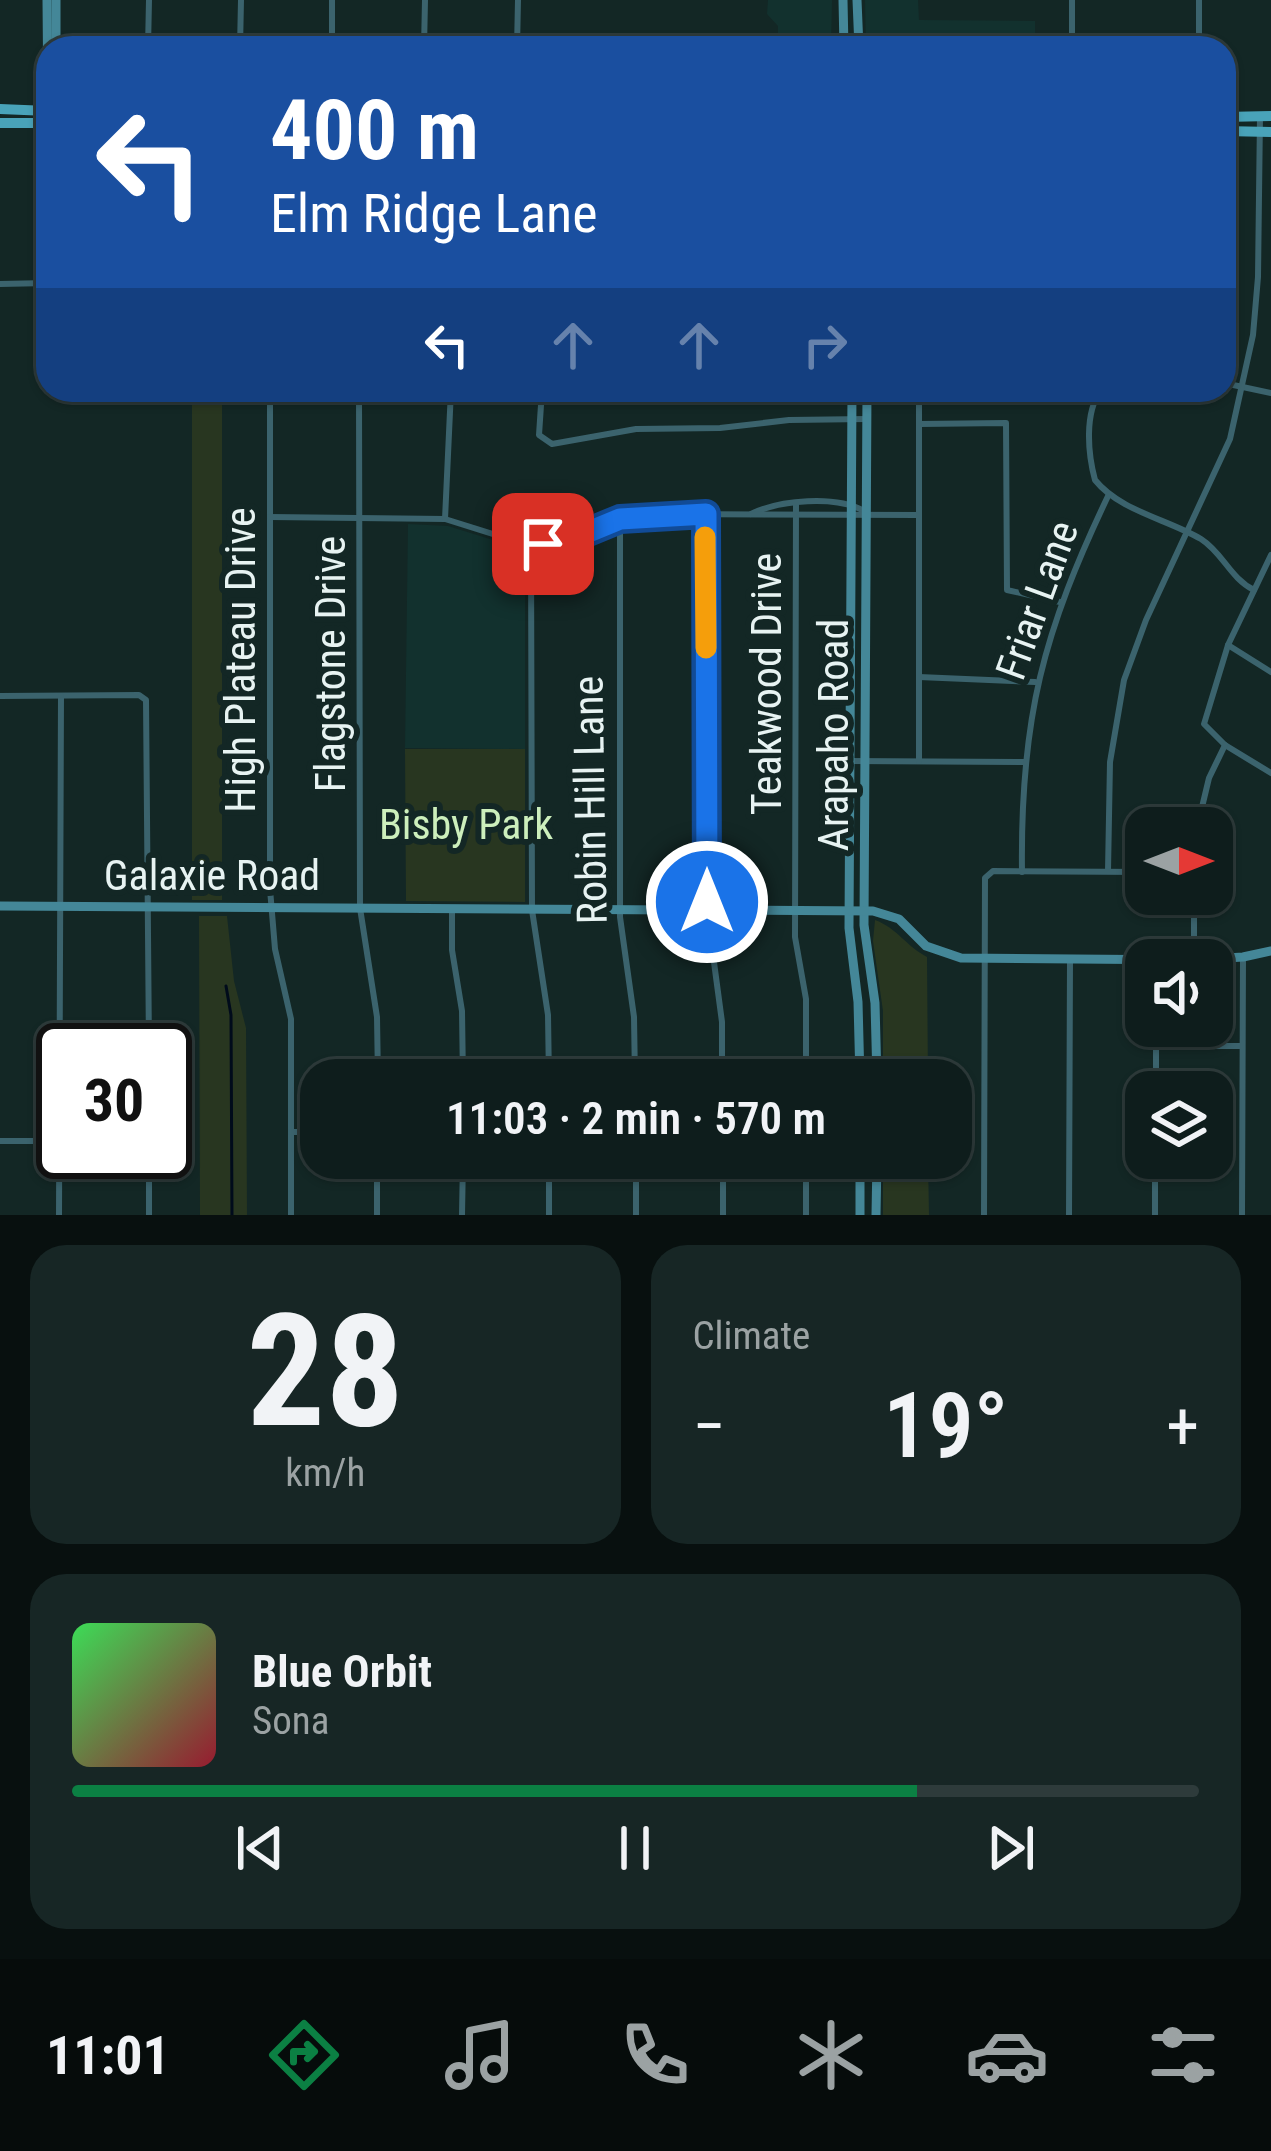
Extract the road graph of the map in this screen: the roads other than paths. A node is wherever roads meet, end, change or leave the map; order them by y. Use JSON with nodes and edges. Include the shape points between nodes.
{"nodes":[{"id":1,"x":47,"y":0,"type":"edge"},
{"id":2,"x":56,"y":0,"type":"edge"},
{"id":3,"x":149,"y":0,"type":"edge"},
{"id":4,"x":241,"y":0,"type":"edge"},
{"id":5,"x":332,"y":0,"type":"edge"},
{"id":6,"x":425,"y":0,"type":"edge"},
{"id":7,"x":518,"y":0,"type":"edge"},
{"id":8,"x":843,"y":0,"type":"edge"},
{"id":9,"x":857,"y":0,"type":"edge"},
{"id":10,"x":1072,"y":0,"type":"edge"},
{"id":11,"x":1199,"y":0,"type":"edge"},
{"id":12,"x":47,"y":36,"type":"edge"},
{"id":13,"x":56,"y":36,"type":"edge"},
{"id":14,"x":148,"y":36,"type":"edge"},
{"id":15,"x":240,"y":36,"type":"edge"},
{"id":16,"x":332,"y":36,"type":"edge"},
{"id":17,"x":424,"y":36,"type":"edge"},
{"id":18,"x":518,"y":36,"type":"edge"},
{"id":19,"x":844,"y":36,"type":"edge"},
{"id":20,"x":858,"y":36,"type":"edge"},
{"id":21,"x":1072,"y":36,"type":"edge"},
{"id":22,"x":1199,"y":36,"type":"edge"},
{"id":23,"x":0,"y":109,"type":"edge"},
{"id":24,"x":36,"y":110,"type":"edge"},
{"id":25,"x":1265,"y":116,"type":"edge"},
{"id":26,"x":0,"y":123,"type":"edge"},
{"id":27,"x":36,"y":123,"type":"edge"},
{"id":28,"x":1265,"y":132,"type":"edge"},
{"id":29,"x":36,"y":283,"type":"edge"},
{"id":30,"x":0,"y":284,"type":"edge"},
{"id":31,"x":1236,"y":386,"type":"edge"},
{"id":32,"x":1242,"y":387,"type":"junction"},
{"id":33,"x":1271,"y":393,"type":"edge"},
{"id":34,"x":270,"y":402,"type":"edge"},
{"id":35,"x":359,"y":402,"type":"edge"},
{"id":36,"x":451,"y":402,"type":"edge"},
{"id":37,"x":540,"y":402,"type":"edge"},
{"id":38,"x":852,"y":402,"type":"edge"},
{"id":39,"x":867,"y":402,"type":"edge"},
{"id":40,"x":919,"y":402,"type":"edge"},
{"id":41,"x":1094,"y":402,"type":"edge"},
{"id":42,"x":867,"y":419,"type":"junction"},
{"id":43,"x":852,"y":420,"type":"junction"},
{"id":44,"x":919,"y":424,"type":"junction"},
{"id":45,"x":1109,"y":494,"type":"junction"},
{"id":46,"x":796,"y":504,"type":"junction"},
{"id":47,"x":851,"y":509,"type":"junction"},
{"id":48,"x":868,"y":513,"type":"junction"},
{"id":49,"x":706,"y":514,"type":"junction"},
{"id":50,"x":751,"y":514,"type":"junction"},
{"id":51,"x":919,"y":515,"type":"junction"},
{"id":52,"x":796,"y":516,"type":"junction"},
{"id":53,"x":270,"y":517,"type":"junction"},
{"id":54,"x":359,"y":517,"type":"junction"},
{"id":55,"x":445,"y":519,"type":"junction"},
{"id":56,"x":620,"y":519,"type":"junction"},
{"id":57,"x":1186,"y":532,"type":"junction"},
{"id":58,"x":531,"y":544,"type":"junction"},
{"id":59,"x":1271,"y":555,"type":"edge"},
{"id":60,"x":1254,"y":590,"type":"junction"},
{"id":61,"x":1060,"y":602,"type":"junction"},
{"id":62,"x":1228,"y":645,"type":"junction"},
{"id":63,"x":1271,"y":672,"type":"edge"},
{"id":64,"x":919,"y":677,"type":"junction"},
{"id":65,"x":1036,"y":682,"type":"junction"},
{"id":66,"x":0,"y":696,"type":"edge"},
{"id":67,"x":61,"y":696,"type":"junction"},
{"id":68,"x":1225,"y":745,"type":"junction"},
{"id":69,"x":849,"y":761,"type":"junction"},
{"id":70,"x":866,"y":761,"type":"junction"},
{"id":71,"x":919,"y":761,"type":"junction"},
{"id":72,"x":1024,"y":762,"type":"junction"},
{"id":73,"x":1271,"y":773,"type":"edge"},
{"id":74,"x":1202,"y":807,"type":"edge"},
{"id":75,"x":1022,"y":872,"type":"junction"},
{"id":76,"x":1108,"y":872,"type":"junction"},
{"id":77,"x":1125,"y":872,"type":"edge"},
{"id":78,"x":0,"y":906,"type":"edge"},
{"id":79,"x":60,"y":907,"type":"junction"},
{"id":80,"x":148,"y":908,"type":"junction"},
{"id":81,"x":272,"y":908,"type":"junction"},
{"id":82,"x":360,"y":908,"type":"junction"},
{"id":83,"x":452,"y":908,"type":"junction"},
{"id":84,"x":620,"y":909,"type":"junction"},
{"id":85,"x":532,"y":910,"type":"junction"},
{"id":86,"x":707,"y":910,"type":"junction"},
{"id":87,"x":796,"y":910,"type":"junction"},
{"id":88,"x":848,"y":910,"type":"junction"},
{"id":89,"x":865,"y":910,"type":"junction"},
{"id":90,"x":1271,"y":950,"type":"edge"},
{"id":91,"x":1233,"y":957,"type":"edge"},
{"id":92,"x":1243,"y":957,"type":"junction"},
{"id":93,"x":985,"y":959,"type":"junction"},
{"id":94,"x":1070,"y":960,"type":"junction"},
{"id":95,"x":1125,"y":960,"type":"edge"},
{"id":96,"x":60,"y":1023,"type":"edge"},
{"id":97,"x":149,"y":1023,"type":"edge"},
{"id":98,"x":1242,"y":1046,"type":"junction"},
{"id":99,"x":378,"y":1059,"type":"edge"},
{"id":100,"x":463,"y":1059,"type":"edge"},
{"id":101,"x":549,"y":1059,"type":"edge"},
{"id":102,"x":635,"y":1059,"type":"edge"},
{"id":103,"x":722,"y":1059,"type":"edge"},
{"id":104,"x":806,"y":1059,"type":"edge"},
{"id":105,"x":860,"y":1059,"type":"edge"},
{"id":106,"x":876,"y":1059,"type":"edge"},
{"id":107,"x":1156,"y":1071,"type":"edge"},
{"id":108,"x":291,"y":1132,"type":"junction"},
{"id":109,"x":300,"y":1132,"type":"edge"},
{"id":110,"x":0,"y":1141,"type":"edge"},
{"id":111,"x":36,"y":1142,"type":"edge"},
{"id":112,"x":60,"y":1179,"type":"edge"},
{"id":113,"x":149,"y":1179,"type":"edge"},
{"id":114,"x":377,"y":1179,"type":"edge"},
{"id":115,"x":463,"y":1179,"type":"edge"},
{"id":116,"x":549,"y":1179,"type":"edge"},
{"id":117,"x":636,"y":1179,"type":"edge"},
{"id":118,"x":723,"y":1179,"type":"edge"},
{"id":119,"x":806,"y":1179,"type":"edge"},
{"id":120,"x":860,"y":1179,"type":"edge"},
{"id":121,"x":877,"y":1179,"type":"edge"},
{"id":122,"x":1155,"y":1179,"type":"edge"},
{"id":123,"x":59,"y":1215,"type":"edge"},
{"id":124,"x":148,"y":1215,"type":"edge"},
{"id":125,"x":291,"y":1215,"type":"edge"},
{"id":126,"x":377,"y":1215,"type":"edge"},
{"id":127,"x":462,"y":1215,"type":"edge"},
{"id":128,"x":549,"y":1215,"type":"edge"},
{"id":129,"x":636,"y":1215,"type":"edge"},
{"id":130,"x":723,"y":1215,"type":"edge"},
{"id":131,"x":806,"y":1215,"type":"edge"},
{"id":132,"x":860,"y":1215,"type":"edge"},
{"id":133,"x":876,"y":1215,"type":"edge"},
{"id":134,"x":984,"y":1215,"type":"edge"},
{"id":135,"x":1069,"y":1215,"type":"edge"},
{"id":136,"x":1155,"y":1215,"type":"edge"},
{"id":137,"x":1242,"y":1215,"type":"edge"}],
"edges":[{"from":1,"to":12,"type":"main road"},
{"from":2,"to":13,"type":"main road"},
{"from":3,"to":14,"type":"street"},
{"from":4,"to":15,"type":"street"},
{"from":5,"to":16,"type":"street"},
{"from":6,"to":17,"type":"street"},
{"from":7,"to":18,"type":"street"},
{"from":8,"to":19,"type":"main road"},
{"from":9,"to":20,"type":"main road"},
{"from":10,"to":21,"type":"street"},
{"from":11,"to":22,"type":"street"},
{"from":23,"to":24,"type":"main road"},
{"from":25,"to":28,"type":"street"},
{"from":26,"to":27,"type":"main road"},
{"from":28,"to":32,"type":"street","via":[[1256,306]]},
{"from":29,"to":30,"type":"street"},
{"from":31,"to":32,"type":"street"},
{"from":32,"to":33,"type":"street"},
{"from":32,"to":57,"type":"street","via":[[1229,439]]},
{"from":34,"to":53,"type":"street","name":"High Plateau Drive"},
{"from":35,"to":54,"type":"street","name":"Flagstone Drive"},
{"from":36,"to":55,"type":"street"},
{"from":37,"to":43,"type":"street","via":[[537,425],[546,441],[561,445],[636,429]]},
{"from":38,"to":43,"type":"main road","name":"Arapaho Road"},
{"from":39,"to":42,"type":"main road","name":"Arapaho Road"},
{"from":40,"to":44,"type":"street"},
{"from":41,"to":45,"type":"street","via":[[1092,473]]},
{"from":42,"to":43,"type":"street"},
{"from":42,"to":48,"type":"main road","name":"Arapaho Road"},
{"from":43,"to":47,"type":"main road","name":"Arapaho Road"},
{"from":44,"to":51,"type":"street"},
{"from":44,"to":61,"type":"street","via":[[1006,423],[1007,590]]},
{"from":45,"to":57,"type":"street"},
{"from":45,"to":61,"type":"street","name":"Friar Lane"},
{"from":46,"to":47,"type":"street"},
{"from":46,"to":50,"type":"street"},
{"from":46,"to":52,"type":"street","name":"Teakwood Drive"},
{"from":47,"to":48,"type":"street"},
{"from":47,"to":52,"type":"street"},
{"from":47,"to":69,"type":"main road","name":"Arapaho Road"},
{"from":48,"to":51,"type":"street"},
{"from":48,"to":70,"type":"main road","name":"Arapaho Road"},
{"from":49,"to":50,"type":"street"},
{"from":49,"to":56,"type":"street"},
{"from":49,"to":86,"type":"street"},
{"from":50,"to":52,"type":"street"},
{"from":51,"to":64,"type":"street"},
{"from":52,"to":87,"type":"street","name":"Teakwood Drive"},
{"from":53,"to":54,"type":"street"},
{"from":53,"to":81,"type":"street","name":"High Plateau Drive"},
{"from":54,"to":55,"type":"street"},
{"from":54,"to":82,"type":"street","name":"Flagstone Drive"},
{"from":55,"to":58,"type":"street"},
{"from":56,"to":58,"type":"street"},
{"from":56,"to":84,"type":"street","name":"Robin Hill Lane"},
{"from":57,"to":60,"type":"street"},
{"from":57,"to":76,"type":"street","via":[[1124,680],[1108,791]]},
{"from":58,"to":85,"type":"street"},
{"from":59,"to":60,"type":"street"},
{"from":60,"to":62,"type":"street"},
{"from":61,"to":65,"type":"street","name":"Friar Lane"},
{"from":62,"to":63,"type":"street"},
{"from":62,"to":68,"type":"street","via":[[1204,724]]},
{"from":64,"to":65,"type":"street"},
{"from":64,"to":71,"type":"street"},
{"from":65,"to":72,"type":"street","name":"Friar Lane"},
{"from":66,"to":67,"type":"street"},
{"from":67,"to":79,"type":"street"},
{"from":67,"to":80,"type":"street","via":[[146,700]]},
{"from":68,"to":73,"type":"street"},
{"from":68,"to":74,"type":"street"},
{"from":69,"to":70,"type":"street"},
{"from":69,"to":88,"type":"main road","name":"Arapaho Road"},
{"from":70,"to":71,"type":"street"},
{"from":70,"to":89,"type":"main road","name":"Arapaho Road"},
{"from":71,"to":72,"type":"street"},
{"from":72,"to":75,"type":"street","name":"Friar Lane"},
{"from":75,"to":76,"type":"street"},
{"from":75,"to":93,"type":"street","via":[[993,871],[983,883]]},
{"from":76,"to":77,"type":"street"},
{"from":78,"to":79,"type":"main road","name":"Galaxie Road"},
{"from":79,"to":80,"type":"main road","name":"Galaxie Road"},
{"from":79,"to":96,"type":"street"},
{"from":80,"to":81,"type":"main road","name":"Galaxie Road"},
{"from":80,"to":97,"type":"street"},
{"from":81,"to":82,"type":"main road","name":"Galaxie Road"},
{"from":81,"to":108,"type":"street","name":"High Plateau Drive","via":[[291,1019]]},
{"from":82,"to":83,"type":"main road","name":"Galaxie Road"},
{"from":82,"to":99,"type":"street","name":"Flagstone Drive"},
{"from":83,"to":85,"type":"main road","name":"Galaxie Road"},
{"from":83,"to":100,"type":"street"},
{"from":84,"to":85,"type":"main road","name":"Galaxie Road"},
{"from":84,"to":86,"type":"main road","name":"Galaxie Road"},
{"from":84,"to":102,"type":"street","name":"Robin Hill Lane"},
{"from":85,"to":101,"type":"street"},
{"from":86,"to":87,"type":"main road","name":"Galaxie Road"},
{"from":86,"to":103,"type":"street"},
{"from":87,"to":88,"type":"main road","name":"Galaxie Road"},
{"from":87,"to":104,"type":"street","name":"Teakwood Drive"},
{"from":88,"to":89,"type":"main road","name":"Galaxie Road"},
{"from":88,"to":105,"type":"main road","name":"Arapaho Road"},
{"from":89,"to":93,"type":"main road","name":"Galaxie Road","via":[[893,916],[934,950]]},
{"from":89,"to":106,"type":"main road","name":"Arapaho Road"},
{"from":90,"to":92,"type":"main road","name":"Galaxie Road"},
{"from":91,"to":92,"type":"main road","name":"Galaxie Road"},
{"from":92,"to":98,"type":"street"},
{"from":93,"to":94,"type":"main road","name":"Galaxie Road"},
{"from":93,"to":134,"type":"street"},
{"from":94,"to":95,"type":"main road","name":"Galaxie Road"},
{"from":94,"to":135,"type":"street"},
{"from":98,"to":107,"type":"street","via":[[1156,1046]]},
{"from":98,"to":137,"type":"street"},
{"from":108,"to":109,"type":"street"},
{"from":108,"to":125,"type":"street","name":"High Plateau Drive"},
{"from":110,"to":111,"type":"street"},
{"from":112,"to":123,"type":"street"},
{"from":113,"to":124,"type":"street"},
{"from":114,"to":126,"type":"street"},
{"from":115,"to":127,"type":"street"},
{"from":116,"to":128,"type":"street"},
{"from":117,"to":129,"type":"street"},
{"from":118,"to":130,"type":"street"},
{"from":119,"to":131,"type":"street"},
{"from":120,"to":132,"type":"main road"},
{"from":121,"to":133,"type":"main road"},
{"from":122,"to":136,"type":"street"}]}
